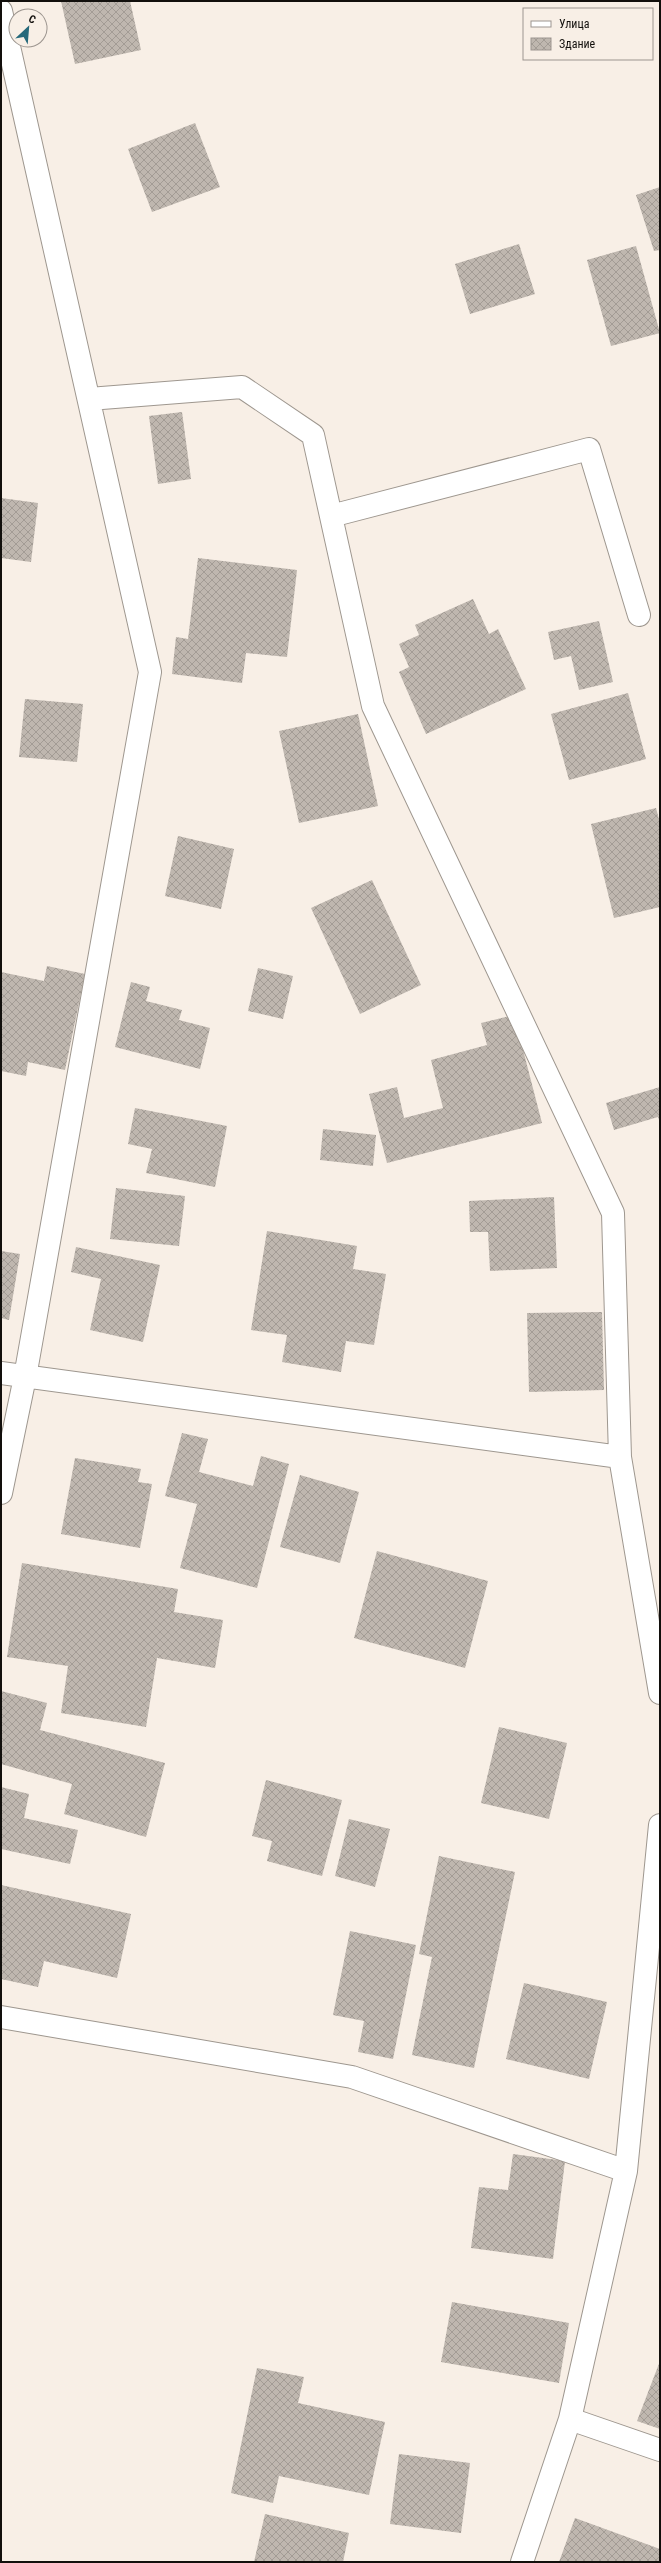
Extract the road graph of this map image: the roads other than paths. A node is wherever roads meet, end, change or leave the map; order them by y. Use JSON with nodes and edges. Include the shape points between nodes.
{"nodes":[{"id":1,"x":1,"y":11,"type":"edge"},
{"id":2,"x":89,"y":399,"type":"junction"},
{"id":3,"x":331,"y":516,"type":"junction"},
{"id":4,"x":639,"y":615,"type":"dead end"},
{"id":5,"x":1,"y":1373,"type":"edge"},
{"id":6,"x":25,"y":1377,"type":"junction"},
{"id":7,"x":620,"y":1457,"type":"junction"},
{"id":8,"x":1,"y":1492,"type":"edge"},
{"id":9,"x":660,"y":1693,"type":"edge"},
{"id":10,"x":660,"y":1825,"type":"edge"},
{"id":11,"x":1,"y":2017,"type":"edge"},
{"id":12,"x":626,"y":2171,"type":"junction"},
{"id":13,"x":570,"y":2419,"type":"junction"},
{"id":14,"x":660,"y":2450,"type":"edge"},
{"id":15,"x":522,"y":2562,"type":"edge"}],
"edges":[{"from":1,"to":2,"type":"street"},
{"from":2,"to":3,"type":"street","via":[[242,387],[313,435]]},
{"from":2,"to":6,"type":"street","via":[[150,672]]},
{"from":3,"to":4,"type":"street","via":[[589,449]]},
{"from":3,"to":7,"type":"street","via":[[373,706],[613,1213]]},
{"from":5,"to":6,"type":"street"},
{"from":6,"to":7,"type":"street"},
{"from":6,"to":8,"type":"street"},
{"from":7,"to":9,"type":"street"},
{"from":10,"to":12,"type":"street"},
{"from":11,"to":12,"type":"street","via":[[352,2077]]},
{"from":12,"to":13,"type":"street"},
{"from":13,"to":14,"type":"street"},
{"from":13,"to":15,"type":"street"}]}
